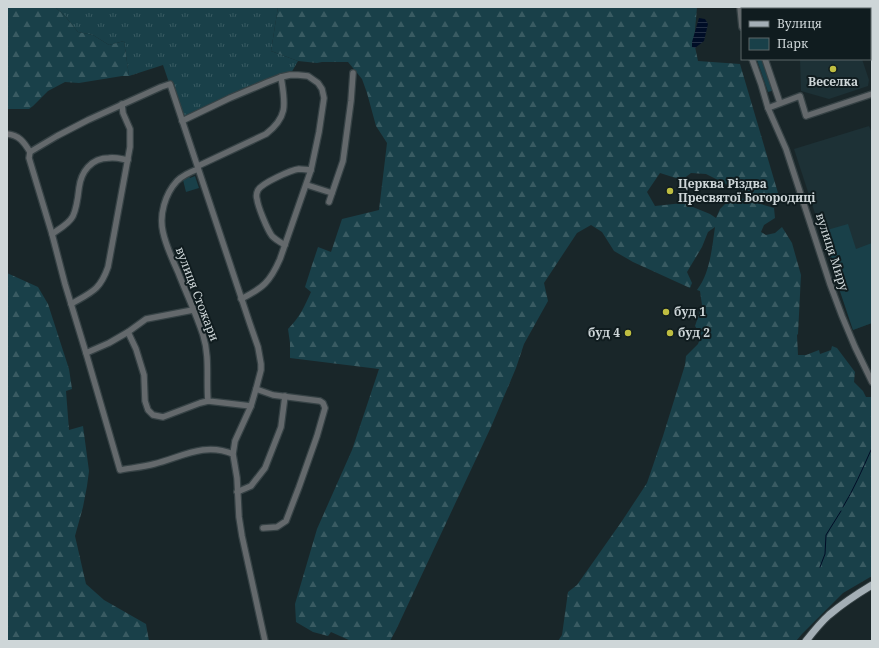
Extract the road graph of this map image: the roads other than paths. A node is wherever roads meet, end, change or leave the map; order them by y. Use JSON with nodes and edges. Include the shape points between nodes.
{"nodes":[{"id":1,"x":740,"y":7,"type":"edge"},
{"id":2,"x":741,"y":17,"type":"edge"},
{"id":3,"x":752,"y":60,"type":"edge"},
{"id":4,"x":765,"y":60,"type":"edge"},
{"id":5,"x":354,"y":73,"type":"dead end"},
{"id":6,"x":281,"y":77,"type":"junction"},
{"id":7,"x":872,"y":94,"type":"edge"},
{"id":8,"x":780,"y":103,"type":"junction"},
{"id":9,"x":122,"y":104,"type":"junction"},
{"id":10,"x":768,"y":108,"type":"junction"},
{"id":11,"x":182,"y":121,"type":"junction"},
{"id":12,"x":7,"y":134,"type":"edge"},
{"id":13,"x":30,"y":152,"type":"junction"},
{"id":14,"x":128,"y":160,"type":"junction"},
{"id":15,"x":198,"y":168,"type":"junction"},
{"id":16,"x":311,"y":170,"type":"junction"},
{"id":17,"x":307,"y":185,"type":"junction"},
{"id":18,"x":332,"y":193,"type":"junction"},
{"id":19,"x":329,"y":202,"type":"dead end"},
{"id":20,"x":52,"y":234,"type":"junction"},
{"id":21,"x":285,"y":244,"type":"junction"},
{"id":22,"x":242,"y":299,"type":"junction"},
{"id":23,"x":71,"y":304,"type":"junction"},
{"id":24,"x":193,"y":310,"type":"junction"},
{"id":25,"x":128,"y":332,"type":"junction"},
{"id":26,"x":86,"y":354,"type":"junction"},
{"id":27,"x":872,"y":382,"type":"edge"},
{"id":28,"x":256,"y":389,"type":"junction"},
{"id":29,"x":285,"y":396,"type":"junction"},
{"id":30,"x":208,"y":401,"type":"junction"},
{"id":31,"x":251,"y":406,"type":"junction"},
{"id":32,"x":233,"y":454,"type":"junction"},
{"id":33,"x":237,"y":492,"type":"junction"},
{"id":34,"x":263,"y":528,"type":"dead end"},
{"id":35,"x":872,"y":585,"type":"edge"},
{"id":36,"x":265,"y":641,"type":"edge"},
{"id":37,"x":806,"y":641,"type":"edge"}],
"edges":[{"from":1,"to":2,"type":"street"},
{"from":3,"to":10,"type":"street","name":"вулиця Миру"},
{"from":4,"to":8,"type":"street"},
{"from":5,"to":18,"type":"street","via":[[342,161]]},
{"from":6,"to":11,"type":"street"},
{"from":6,"to":15,"type":"street","name":"вулиця Стожари","via":[[284,105],[279,121],[272,129]]},
{"from":6,"to":16,"type":"street","via":[[290,74],[308,76],[322,89],[323,108]]},
{"from":7,"to":8,"type":"street","via":[[806,116],[800,96]]},
{"from":8,"to":10,"type":"street"},
{"from":9,"to":11,"type":"street","via":[[170,84]]},
{"from":9,"to":13,"type":"street"},
{"from":9,"to":14,"type":"street","via":[[130,129]]},
{"from":10,"to":27,"type":"street","name":"вулиця Миру","via":[[786,149],[842,316]]},
{"from":11,"to":15,"type":"street"},
{"from":12,"to":13,"type":"street","via":[[18,137]]},
{"from":13,"to":20,"type":"street","via":[[32,170]]},
{"from":14,"to":20,"type":"street","via":[[104,158],[88,167],[81,177],[73,216]]},
{"from":14,"to":23,"type":"street","via":[[105,277],[93,291]]},
{"from":15,"to":22,"type":"street"},
{"from":15,"to":24,"type":"street","name":"вулиця Стожари","via":[[183,176],[173,187],[165,202],[162,220],[167,248]]},
{"from":16,"to":17,"type":"street"},
{"from":16,"to":21,"type":"street","via":[[299,169],[289,172],[258,190],[257,198],[263,217],[272,235],[278,242]]},
{"from":17,"to":18,"type":"street"},
{"from":17,"to":21,"type":"street"},
{"from":18,"to":19,"type":"street"},
{"from":20,"to":23,"type":"street"},
{"from":21,"to":22,"type":"street","via":[[276,269],[264,286]]},
{"from":22,"to":28,"type":"street","via":[[260,357],[261,370]]},
{"from":23,"to":26,"type":"street"},
{"from":24,"to":25,"type":"street","via":[[146,320]]},
{"from":24,"to":30,"type":"street","name":"вулиця Стожари","via":[[206,352]]},
{"from":25,"to":26,"type":"street"},
{"from":25,"to":30,"type":"street","via":[[144,375],[146,405],[153,415],[163,417]]},
{"from":26,"to":32,"type":"street","via":[[120,470],[153,465],[198,450],[212,449]]},
{"from":28,"to":29,"type":"street"},
{"from":28,"to":31,"type":"street"},
{"from":29,"to":33,"type":"street","via":[[281,427],[265,468],[251,486]]},
{"from":29,"to":34,"type":"street","via":[[320,401],[325,408],[286,522],[277,527]]},
{"from":30,"to":31,"type":"street"},
{"from":31,"to":32,"type":"street","via":[[235,441]]},
{"from":32,"to":33,"type":"street"},
{"from":33,"to":36,"type":"street","via":[[242,536]]},
{"from":35,"to":37,"type":"main road","via":[[829,615]]}]}
